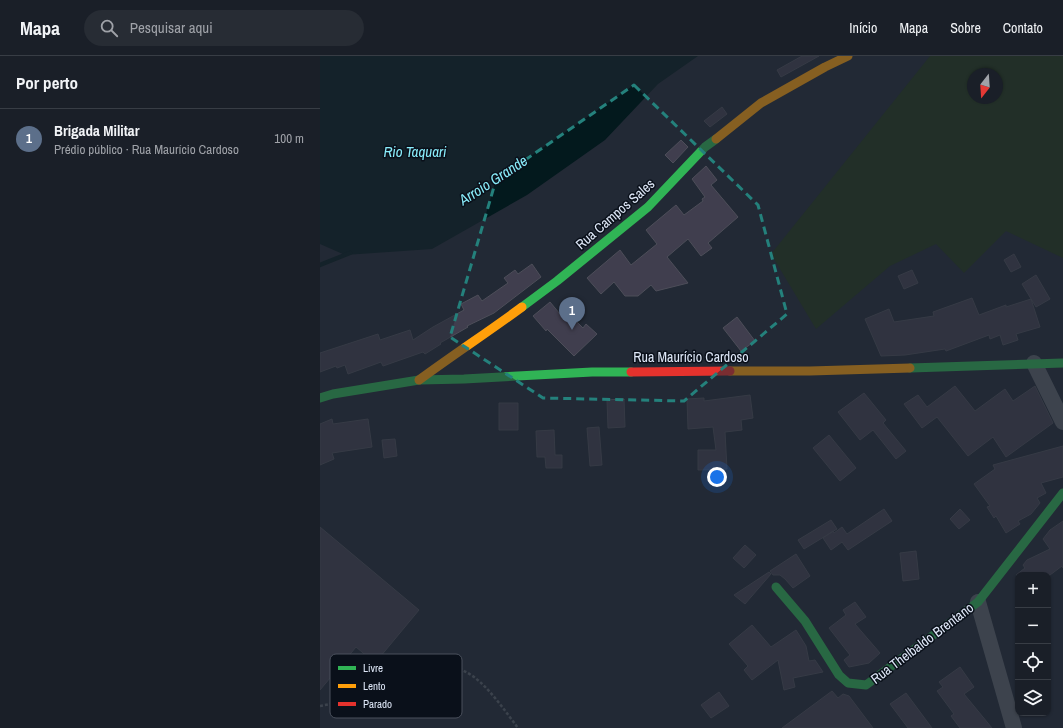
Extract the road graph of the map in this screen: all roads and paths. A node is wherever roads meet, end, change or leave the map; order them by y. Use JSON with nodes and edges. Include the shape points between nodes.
{"nodes":[{"id":1,"x":848,"y":56,"type":"edge"},
{"id":2,"x":1034,"y":363,"type":"junction"},
{"id":3,"x":1063,"y":363,"type":"edge"},
{"id":4,"x":419,"y":380,"type":"junction"},
{"id":5,"x":320,"y":398,"type":"edge"},
{"id":6,"x":1063,"y":422,"type":"edge"},
{"id":7,"x":1063,"y":493,"type":"edge"},
{"id":8,"x":776,"y":587,"type":"dead end"},
{"id":9,"x":978,"y":602,"type":"junction"},
{"id":10,"x":462,"y":671,"type":"edge"},
{"id":11,"x":330,"y":704,"type":"edge"},
{"id":12,"x":320,"y":706,"type":"edge"},
{"id":13,"x":518,"y":728,"type":"edge"},
{"id":14,"x":1014,"y":728,"type":"edge"}],
"edges":[{"from":1,"to":4,"type":"street","name":"Rua Campos Sales","via":[[761,103],[705,147],[648,207],[563,276]]},
{"from":2,"to":3,"type":"street","name":"Rua Maurício Cardoso"},
{"from":2,"to":4,"type":"street","name":"Rua Maurício Cardoso","via":[[810,371],[592,372]]},
{"from":2,"to":6,"type":"street"},
{"from":4,"to":5,"type":"street","name":"Rua Maurício Cardoso"},
{"from":7,"to":9,"type":"street","name":"Rua Thelbaldo Brentano"},
{"from":8,"to":9,"type":"street","name":"Rua Thelbaldo Brentano","via":[[805,621],[839,675],[848,683],[866,685]]},
{"from":9,"to":14,"type":"street","name":"Rua Thelbaldo Brentano"},
{"from":10,"to":13,"type":"path","via":[[474,678],[493,697]]},
{"from":11,"to":12,"type":"path"}]}
